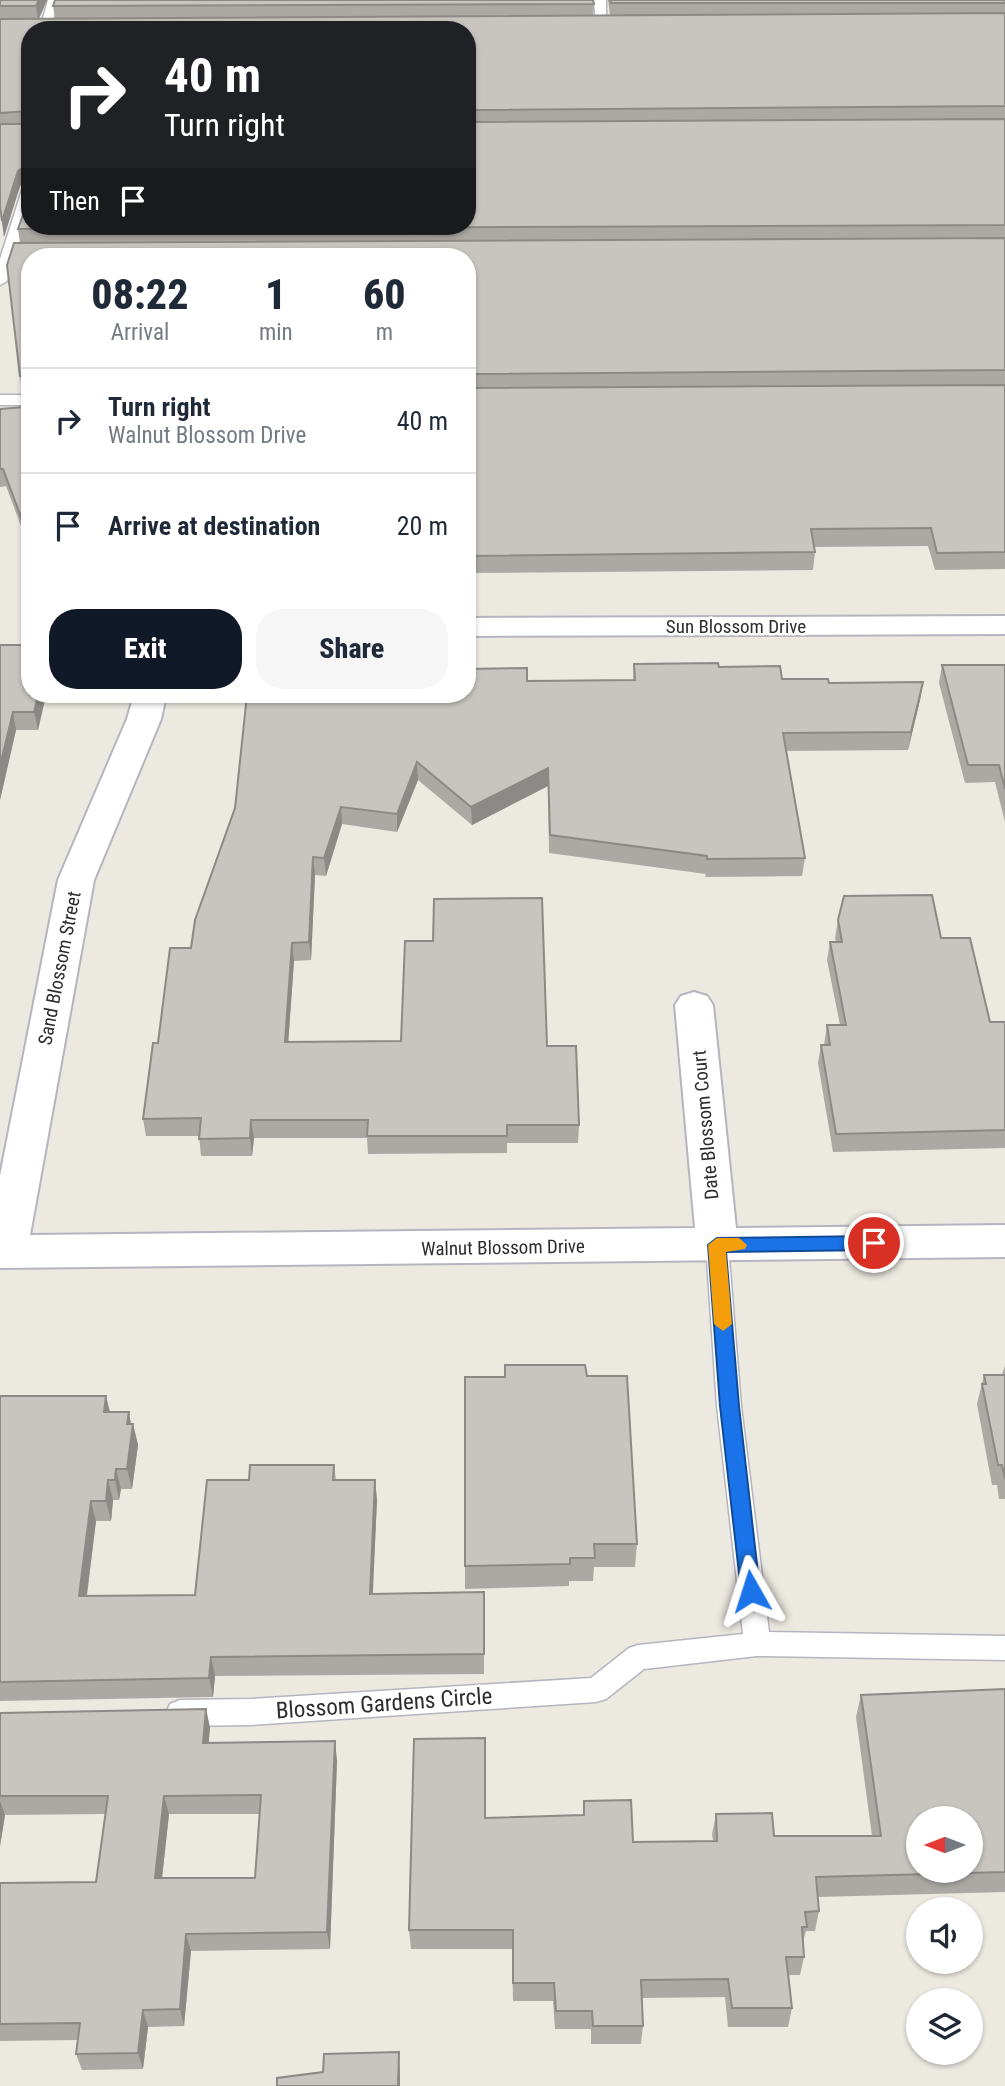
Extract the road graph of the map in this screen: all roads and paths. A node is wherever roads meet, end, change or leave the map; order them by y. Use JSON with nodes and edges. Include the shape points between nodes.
{"nodes":[{"id":1,"x":54,"y":0,"type":"edge"},
{"id":2,"x":600,"y":0,"type":"edge"},
{"id":3,"x":42,"y":21,"type":"edge"},
{"id":4,"x":588,"y":24,"type":"edge"},
{"id":5,"x":602,"y":24,"type":"junction"},
{"id":6,"x":616,"y":24,"type":"edge"},
{"id":7,"x":21,"y":229,"type":"edge"},
{"id":8,"x":0,"y":281,"type":"edge"},
{"id":9,"x":0,"y":400,"type":"edge"},
{"id":10,"x":21,"y":400,"type":"edge"},
{"id":11,"x":1005,"y":625,"type":"edge"},
{"id":12,"x":476,"y":626,"type":"edge"},
{"id":13,"x":148,"y":703,"type":"edge"},
{"id":14,"x":694,"y":1005,"type":"dead end"},
{"id":15,"x":1005,"y":1241,"type":"edge"},
{"id":16,"x":717,"y":1245,"type":"junction"},
{"id":17,"x":3,"y":1252,"type":"edge"},
{"id":18,"x":757,"y":1644,"type":"junction"},
{"id":19,"x":1005,"y":1648,"type":"edge"},
{"id":20,"x":153,"y":1714,"type":"edge"}],
"edges":[{"from":1,"to":3,"type":"lane"},
{"from":2,"to":5,"type":"lane"},
{"from":4,"to":5,"type":"lane"},
{"from":5,"to":6,"type":"lane"},
{"from":7,"to":8,"type":"lane","via":[[16,252]]},
{"from":9,"to":10,"type":"lane"},
{"from":11,"to":12,"type":"street","name":"Sun Blossom Drive"},
{"from":13,"to":17,"type":"street","name":"Sand Blossom Street","via":[[76,880]]},
{"from":14,"to":16,"type":"street","name":"Date Blossom Court"},
{"from":15,"to":16,"type":"street","name":"Walnut Blossom Drive"},
{"from":16,"to":17,"type":"street","name":"Walnut Blossom Drive"},
{"from":16,"to":18,"type":"lane","via":[[729,1406]]},
{"from":18,"to":19,"type":"lane","name":"Blossom Gardens Circle"},
{"from":18,"to":20,"type":"lane","name":"Blossom Gardens Circle","via":[[638,1657],[596,1690]]}]}
